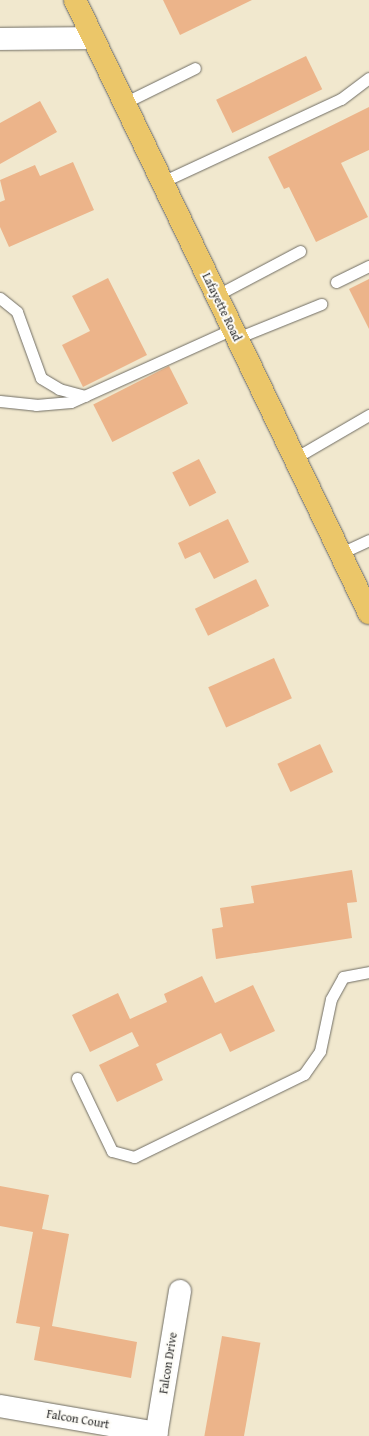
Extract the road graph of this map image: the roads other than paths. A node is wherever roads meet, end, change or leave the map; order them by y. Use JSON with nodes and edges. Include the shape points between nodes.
{"nodes":[{"id":1,"x":75,"y":0,"type":"edge"},
{"id":2,"x":93,"y":38,"type":"junction"},
{"id":3,"x":0,"y":39,"type":"edge"},
{"id":4,"x":195,"y":68,"type":"dead end"},
{"id":5,"x":369,"y":78,"type":"edge"},
{"id":6,"x":124,"y":103,"type":"junction"},
{"id":7,"x":162,"y":182,"type":"junction"},
{"id":8,"x":300,"y":251,"type":"dead end"},
{"id":9,"x":369,"y":266,"type":"edge"},
{"id":10,"x":336,"y":282,"type":"dead end"},
{"id":11,"x":216,"y":295,"type":"junction"},
{"id":12,"x":0,"y":298,"type":"edge"},
{"id":13,"x":321,"y":304,"type":"dead end"},
{"id":14,"x":235,"y":333,"type":"junction"},
{"id":15,"x":84,"y":396,"type":"junction"},
{"id":16,"x":0,"y":401,"type":"edge"},
{"id":17,"x":369,"y":414,"type":"edge"},
{"id":18,"x":295,"y":458,"type":"junction"},
{"id":19,"x":369,"y":540,"type":"edge"},
{"id":20,"x":340,"y":554,"type":"junction"},
{"id":21,"x":369,"y":613,"type":"edge"},
{"id":22,"x":369,"y":972,"type":"edge"},
{"id":23,"x":77,"y":1078,"type":"dead end"},
{"id":24,"x":180,"y":1291,"type":"dead end"},
{"id":25,"x":0,"y":1406,"type":"edge"},
{"id":26,"x":156,"y":1434,"type":"edge"}],
"edges":[{"from":1,"to":2,"type":"main road","name":"Lafayette Road"},
{"from":2,"to":3,"type":"street"},
{"from":2,"to":6,"type":"main road","name":"Lafayette Road"},
{"from":4,"to":6,"type":"lane"},
{"from":5,"to":7,"type":"lane","via":[[341,100]]},
{"from":6,"to":7,"type":"main road","name":"Lafayette Road"},
{"from":7,"to":11,"type":"main road","name":"Lafayette Road"},
{"from":8,"to":11,"type":"lane"},
{"from":9,"to":10,"type":"lane"},
{"from":11,"to":14,"type":"main road","name":"Lafayette Road"},
{"from":12,"to":15,"type":"lane","via":[[17,312],[41,378],[59,389]]},
{"from":13,"to":14,"type":"lane"},
{"from":14,"to":15,"type":"lane"},
{"from":14,"to":18,"type":"main road","name":"Lafayette Road"},
{"from":15,"to":16,"type":"lane","via":[[71,402],[36,405]]},
{"from":17,"to":18,"type":"lane"},
{"from":18,"to":20,"type":"main road","name":"Lafayette Road"},
{"from":19,"to":20,"type":"lane"},
{"from":20,"to":21,"type":"main road","name":"Lafayette Road"},
{"from":22,"to":23,"type":"lane","via":[[343,977],[331,999],[320,1051],[304,1074],[134,1157],[112,1151]]},
{"from":24,"to":26,"type":"street","name":"Falcon Drive"},
{"from":25,"to":26,"type":"street","name":"Falcon Court"}]}
